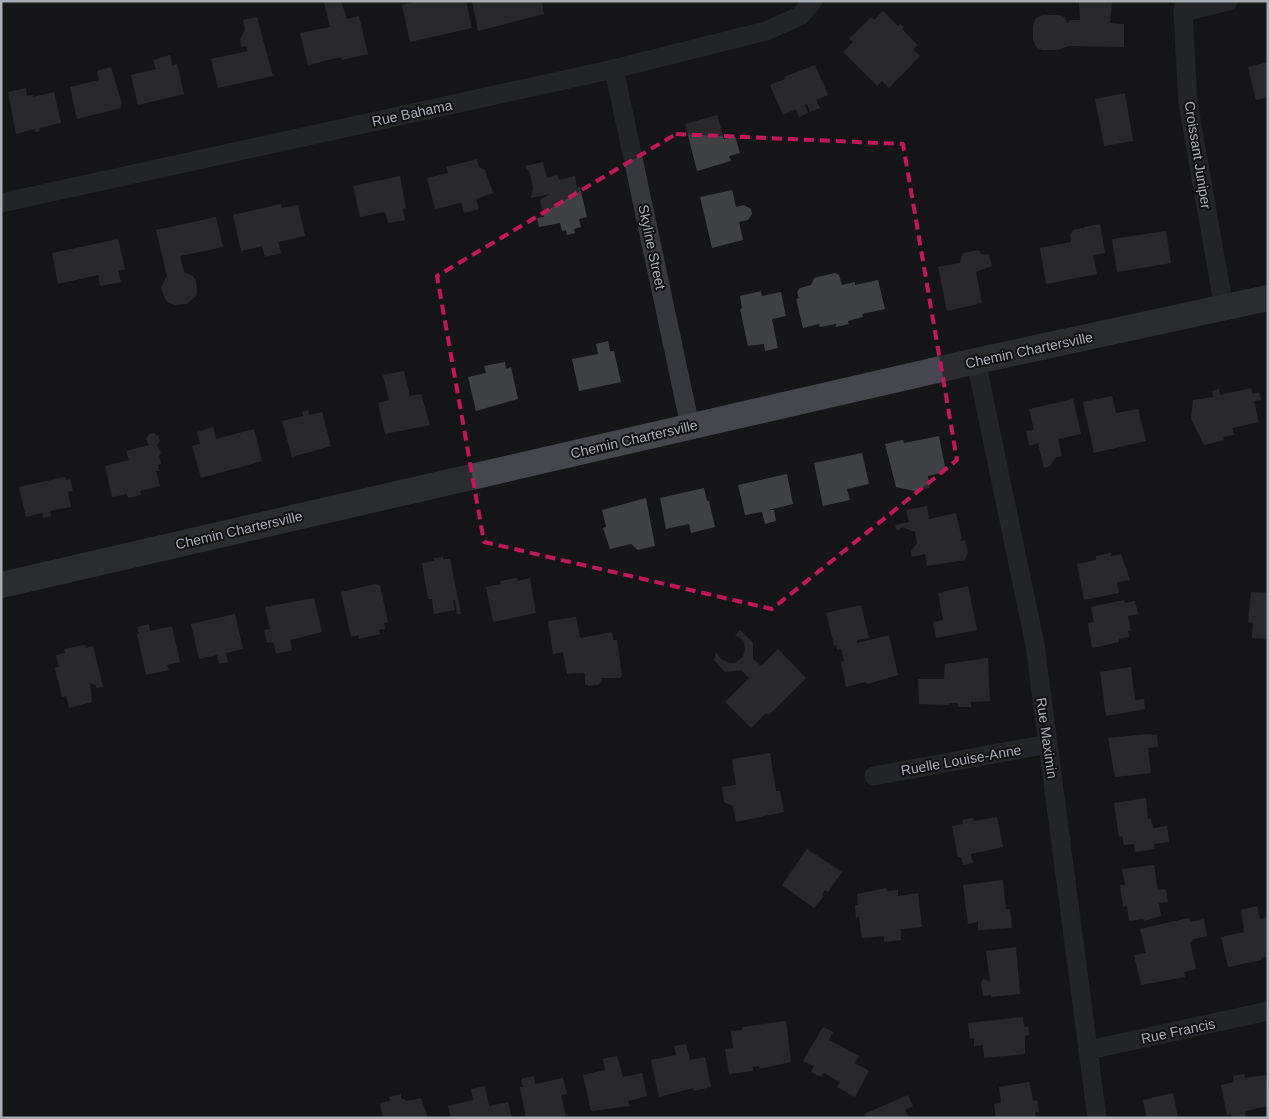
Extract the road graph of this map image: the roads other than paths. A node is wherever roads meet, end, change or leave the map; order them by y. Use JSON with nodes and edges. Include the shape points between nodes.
{"nodes":[{"id":1,"x":813,"y":1,"type":"edge"},
{"id":2,"x":1228,"y":1,"type":"edge"},
{"id":3,"x":1184,"y":7,"type":"edge"},
{"id":4,"x":614,"y":69,"type":"junction"},
{"id":5,"x":1,"y":202,"type":"edge"},
{"id":6,"x":1268,"y":298,"type":"edge"},
{"id":7,"x":1224,"y":308,"type":"junction"},
{"id":8,"x":976,"y":361,"type":"junction"},
{"id":9,"x":690,"y":426,"type":"junction"},
{"id":10,"x":1,"y":585,"type":"edge"},
{"id":11,"x":1048,"y":744,"type":"junction"},
{"id":12,"x":874,"y":776,"type":"dead end"},
{"id":13,"x":1268,"y":1011,"type":"edge"},
{"id":14,"x":1089,"y":1050,"type":"junction"},
{"id":15,"x":1098,"y":1118,"type":"edge"}],
"edges":[{"from":1,"to":4,"type":"street","name":"Rue Bahama","via":[[800,16],[766,31]]},
{"from":2,"to":3,"type":"street"},
{"from":3,"to":7,"type":"street","name":"Croissant Juniper","via":[[1188,103]]},
{"from":4,"to":5,"type":"street","name":"Rue Bahama"},
{"from":4,"to":9,"type":"street","name":"Skyline Street"},
{"from":6,"to":7,"type":"street","name":"Chemin Chartersville"},
{"from":7,"to":8,"type":"street","name":"Chemin Chartersville"},
{"from":8,"to":9,"type":"street","name":"Chemin Chartersville"},
{"from":8,"to":11,"type":"street","name":"Rue Maximin","via":[[1035,645]]},
{"from":9,"to":10,"type":"street","name":"Chemin Chartersville"},
{"from":11,"to":12,"type":"street","name":"Ruelle Louise-Anne"},
{"from":11,"to":14,"type":"street","name":"Rue Maximin"},
{"from":13,"to":14,"type":"street","name":"Rue Francis"},
{"from":14,"to":15,"type":"street","name":"Rue Maximin"}]}
